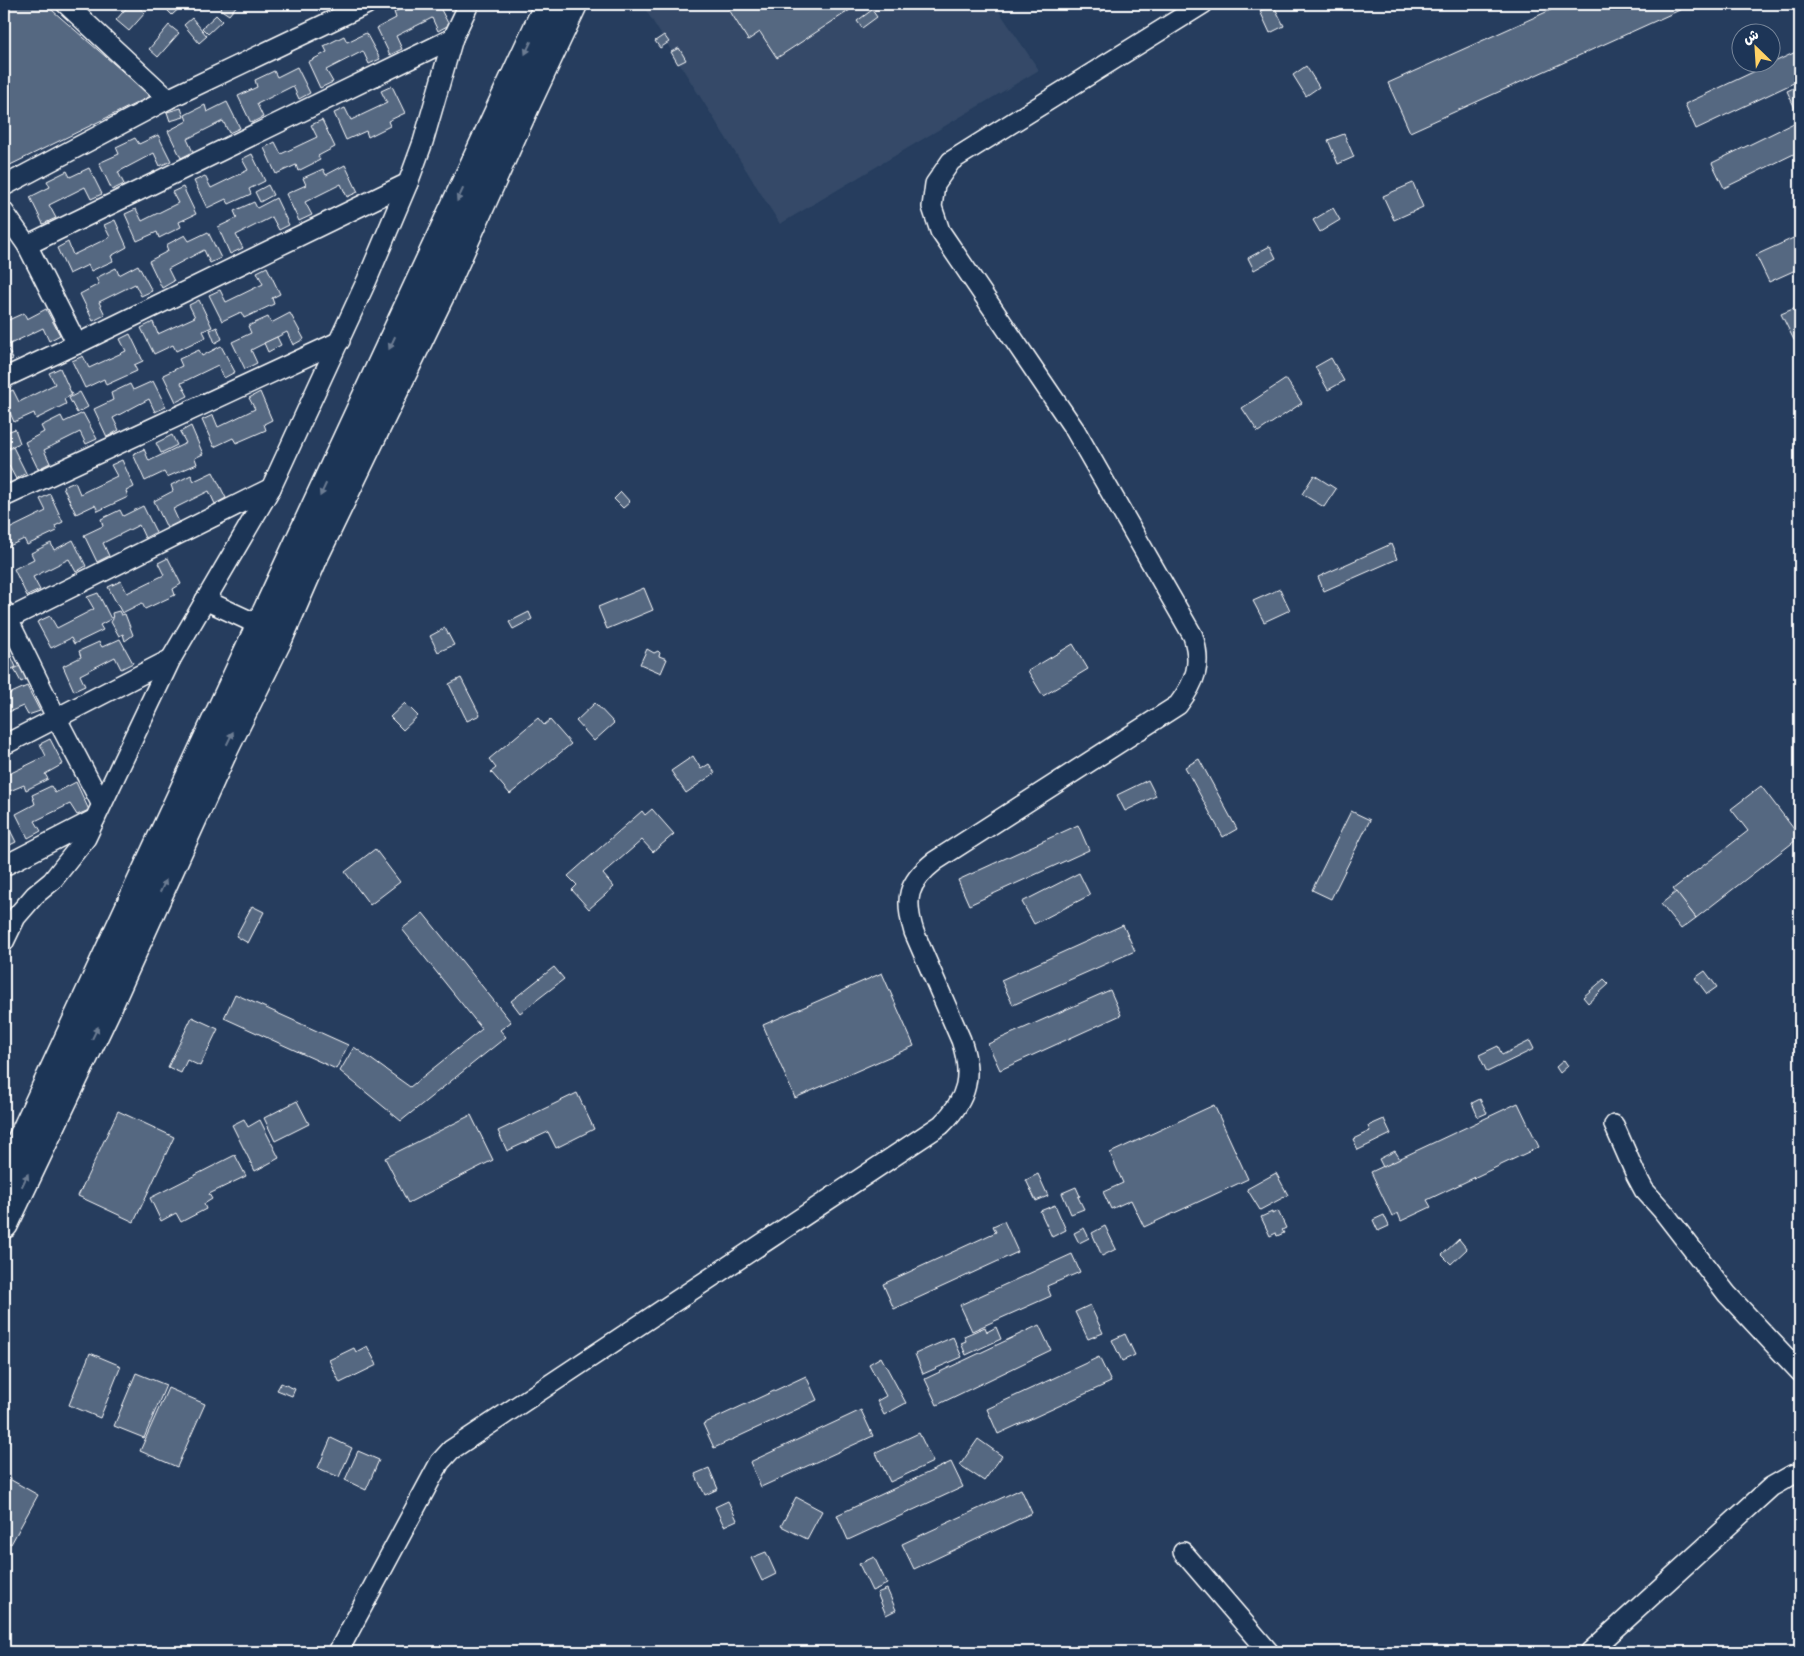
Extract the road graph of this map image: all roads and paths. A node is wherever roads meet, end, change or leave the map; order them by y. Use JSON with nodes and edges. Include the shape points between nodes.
{"nodes":[{"id":1,"x":367,"y":4,"type":"edge"},
{"id":2,"x":469,"y":4,"type":"edge"},
{"id":3,"x":549,"y":4,"type":"edge"},
{"id":4,"x":573,"y":4,"type":"edge"},
{"id":5,"x":1203,"y":4,"type":"edge"},
{"id":6,"x":74,"y":6,"type":"edge"},
{"id":7,"x":454,"y":38,"type":"junction"},
{"id":8,"x":168,"y":99,"type":"junction"},
{"id":9,"x":408,"y":183,"type":"junction"},
{"id":10,"x":4,"y":186,"type":"edge"},
{"id":11,"x":4,"y":212,"type":"edge"},
{"id":12,"x":27,"y":245,"type":"junction"},
{"id":13,"x":340,"y":341,"type":"junction"},
{"id":14,"x":77,"y":344,"type":"junction"},
{"id":15,"x":4,"y":378,"type":"edge"},
{"id":16,"x":271,"y":488,"type":"junction"},
{"id":17,"x":4,"y":498,"type":"edge"},
{"id":18,"x":204,"y":600,"type":"junction"},
{"id":19,"x":5,"y":617,"type":"edge"},
{"id":20,"x":261,"y":626,"type":"junction"},
{"id":21,"x":171,"y":659,"type":"junction"},
{"id":22,"x":57,"y":719,"type":"junction"},
{"id":23,"x":4,"y":745,"type":"edge"},
{"id":24,"x":98,"y":811,"type":"junction"},
{"id":25,"x":4,"y":866,"type":"edge"},
{"id":26,"x":4,"y":942,"type":"edge"},
{"id":27,"x":1614,"y":1125,"type":"dead end"},
{"id":28,"x":4,"y":1178,"type":"edge"},
{"id":29,"x":4,"y":1224,"type":"edge"},
{"id":30,"x":1800,"y":1372,"type":"edge"},
{"id":31,"x":1800,"y":1473,"type":"edge"},
{"id":32,"x":1183,"y":1552,"type":"dead end"},
{"id":33,"x":338,"y":1652,"type":"edge"},
{"id":34,"x":1269,"y":1652,"type":"edge"},
{"id":35,"x":1590,"y":1652,"type":"edge"}],
"edges":[{"from":1,"to":8,"type":"street"},
{"from":2,"to":7,"type":"street"},
{"from":3,"to":20,"type":"highway","one_way":true},
{"from":29,"to":4,"type":"highway","one_way":true,"via":[[315,554],[442,291]]},
{"from":5,"to":33,"type":"street","via":[[951,162],[935,184],[932,207],[940,231],[1075,430],[1193,636],[1198,653],[1196,673],[1189,690],[1178,705],[935,861],[913,885],[908,898],[908,914],[967,1058],[963,1095],[952,1114],[941,1125],[451,1450],[440,1462]]},
{"from":6,"to":8,"type":"street"},
{"from":7,"to":9,"type":"street"},
{"from":7,"to":12,"type":"street"},
{"from":8,"to":10,"type":"street"},
{"from":9,"to":13,"type":"street"},
{"from":9,"to":14,"type":"street"},
{"from":11,"to":12,"type":"street"},
{"from":12,"to":14,"type":"street"},
{"from":13,"to":16,"type":"street"},
{"from":13,"to":17,"type":"street"},
{"from":14,"to":15,"type":"street"},
{"from":16,"to":18,"type":"street"},
{"from":16,"to":19,"type":"street"},
{"from":18,"to":20,"type":"street"},
{"from":18,"to":21,"type":"street"},
{"from":19,"to":22,"type":"street"},
{"from":20,"to":28,"type":"highway"},
{"from":21,"to":22,"type":"street"},
{"from":21,"to":24,"type":"street"},
{"from":22,"to":23,"type":"street"},
{"from":22,"to":24,"type":"street"},
{"from":24,"to":25,"type":"street"},
{"from":24,"to":26,"type":"street","via":[[86,838],[52,881],[16,917]]},
{"from":27,"to":30,"type":"street","via":[[1644,1190],[1728,1294]]},
{"from":31,"to":35,"type":"street","via":[[1771,1488]]},
{"from":32,"to":34,"type":"street"}]}
